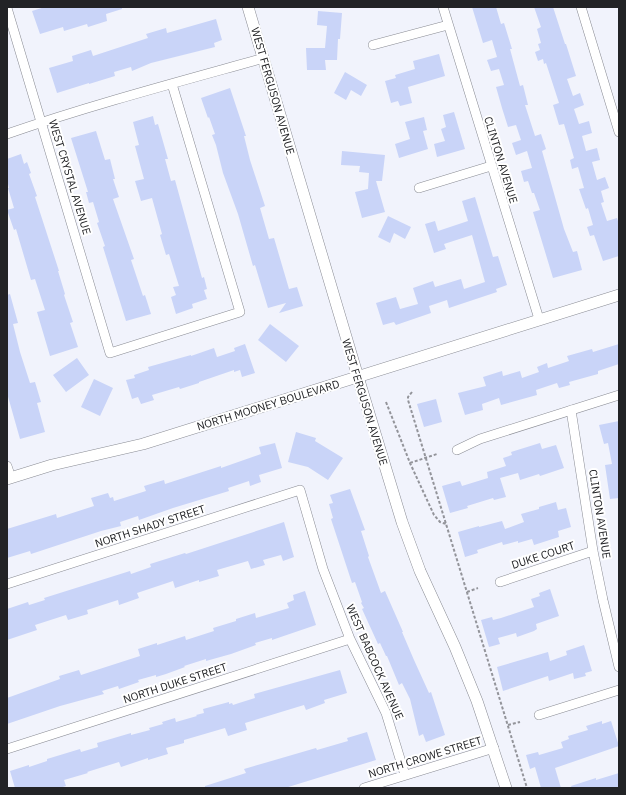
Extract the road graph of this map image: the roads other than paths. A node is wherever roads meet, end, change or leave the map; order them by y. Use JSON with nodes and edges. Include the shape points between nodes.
{"nodes":[{"id":1,"x":248,"y":7,"type":"edge"},
{"id":2,"x":443,"y":7,"type":"edge"},
{"id":3,"x":581,"y":7,"type":"edge"},
{"id":4,"x":7,"y":8,"type":"edge"},
{"id":5,"x":448,"y":25,"type":"junction"},
{"id":6,"x":373,"y":45,"type":"dead end"},
{"id":7,"x":264,"y":58,"type":"junction"},
{"id":8,"x":172,"y":84,"type":"junction"},
{"id":9,"x":41,"y":122,"type":"junction"},
{"id":10,"x":619,"y":132,"type":"edge"},
{"id":11,"x":7,"y":134,"type":"edge"},
{"id":12,"x":491,"y":166,"type":"junction"},
{"id":13,"x":419,"y":188,"type":"dead end"},
{"id":14,"x":619,"y":294,"type":"edge"},
{"id":15,"x":539,"y":319,"type":"junction"},
{"id":16,"x":358,"y":378,"type":"junction"},
{"id":17,"x":619,"y":395,"type":"edge"},
{"id":18,"x":571,"y":410,"type":"junction"},
{"id":19,"x":457,"y":450,"type":"dead end"},
{"id":20,"x":7,"y":466,"type":"edge"},
{"id":21,"x":9,"y":478,"type":"edge"},
{"id":22,"x":300,"y":490,"type":"joint"},
{"id":23,"x":593,"y":552,"type":"junction"},
{"id":24,"x":500,"y":582,"type":"dead end"},
{"id":25,"x":7,"y":584,"type":"edge"},
{"id":26,"x":350,"y":639,"type":"junction"},
{"id":27,"x":619,"y":668,"type":"edge"},
{"id":28,"x":619,"y":690,"type":"edge"},
{"id":29,"x":539,"y":715,"type":"dead end"},
{"id":30,"x":494,"y":748,"type":"junction"},
{"id":31,"x":7,"y":749,"type":"edge"},
{"id":32,"x":405,"y":775,"type":"junction"},
{"id":33,"x":364,"y":788,"type":"edge"},
{"id":34,"x":506,"y":788,"type":"edge"}],
"edges":[{"from":1,"to":7,"type":"street","name":"WEST FERGUSON AVENUE"},
{"from":2,"to":5,"type":"street","name":"CLINTON AVENUE"},
{"from":3,"to":10,"type":"street"},
{"from":4,"to":9,"type":"street","name":"WEST CRYSTAL AVENUE"},
{"from":5,"to":6,"type":"street"},
{"from":5,"to":12,"type":"street","name":"CLINTON AVENUE"},
{"from":7,"to":8,"type":"street"},
{"from":7,"to":16,"type":"street","name":"WEST FERGUSON AVENUE"},
{"from":8,"to":9,"type":"street"},
{"from":8,"to":9,"type":"street","name":"WEST CRYSTAL AVENUE","via":[[240,312],[110,353]]},
{"from":9,"to":11,"type":"street"},
{"from":12,"to":13,"type":"street"},
{"from":12,"to":15,"type":"street","name":"CLINTON AVENUE"},
{"from":14,"to":15,"type":"street","name":"NORTH MOONEY BOULEVARD"},
{"from":15,"to":16,"type":"street","name":"NORTH MOONEY BOULEVARD"},
{"from":16,"to":21,"type":"street","name":"NORTH MOONEY BOULEVARD","via":[[143,444],[52,465]]},
{"from":16,"to":30,"type":"street","name":"WEST FERGUSON AVENUE","via":[[407,536],[478,701]]},
{"from":17,"to":18,"type":"street"},
{"from":18,"to":19,"type":"street","via":[[480,438]]},
{"from":18,"to":23,"type":"street","name":"CLINTON AVENUE"},
{"from":20,"to":21,"type":"street"},
{"from":22,"to":25,"type":"street","name":"NORTH SHADY STREET"},
{"from":22,"to":26,"type":"street","name":"WEST BABCOCK AVENUE","via":[[323,569]]},
{"from":23,"to":24,"type":"street","name":"DUKE COURT"},
{"from":23,"to":27,"type":"street","name":"CLINTON AVENUE"},
{"from":26,"to":31,"type":"street","name":"NORTH DUKE STREET"},
{"from":26,"to":32,"type":"street","name":"WEST BABCOCK AVENUE","via":[[386,713]]},
{"from":28,"to":29,"type":"street"},
{"from":30,"to":32,"type":"street","name":"NORTH CROWE STREET"},
{"from":30,"to":34,"type":"street","name":"WEST FERGUSON AVENUE"},
{"from":32,"to":33,"type":"street","name":"NORTH CROWE STREET"}]}
